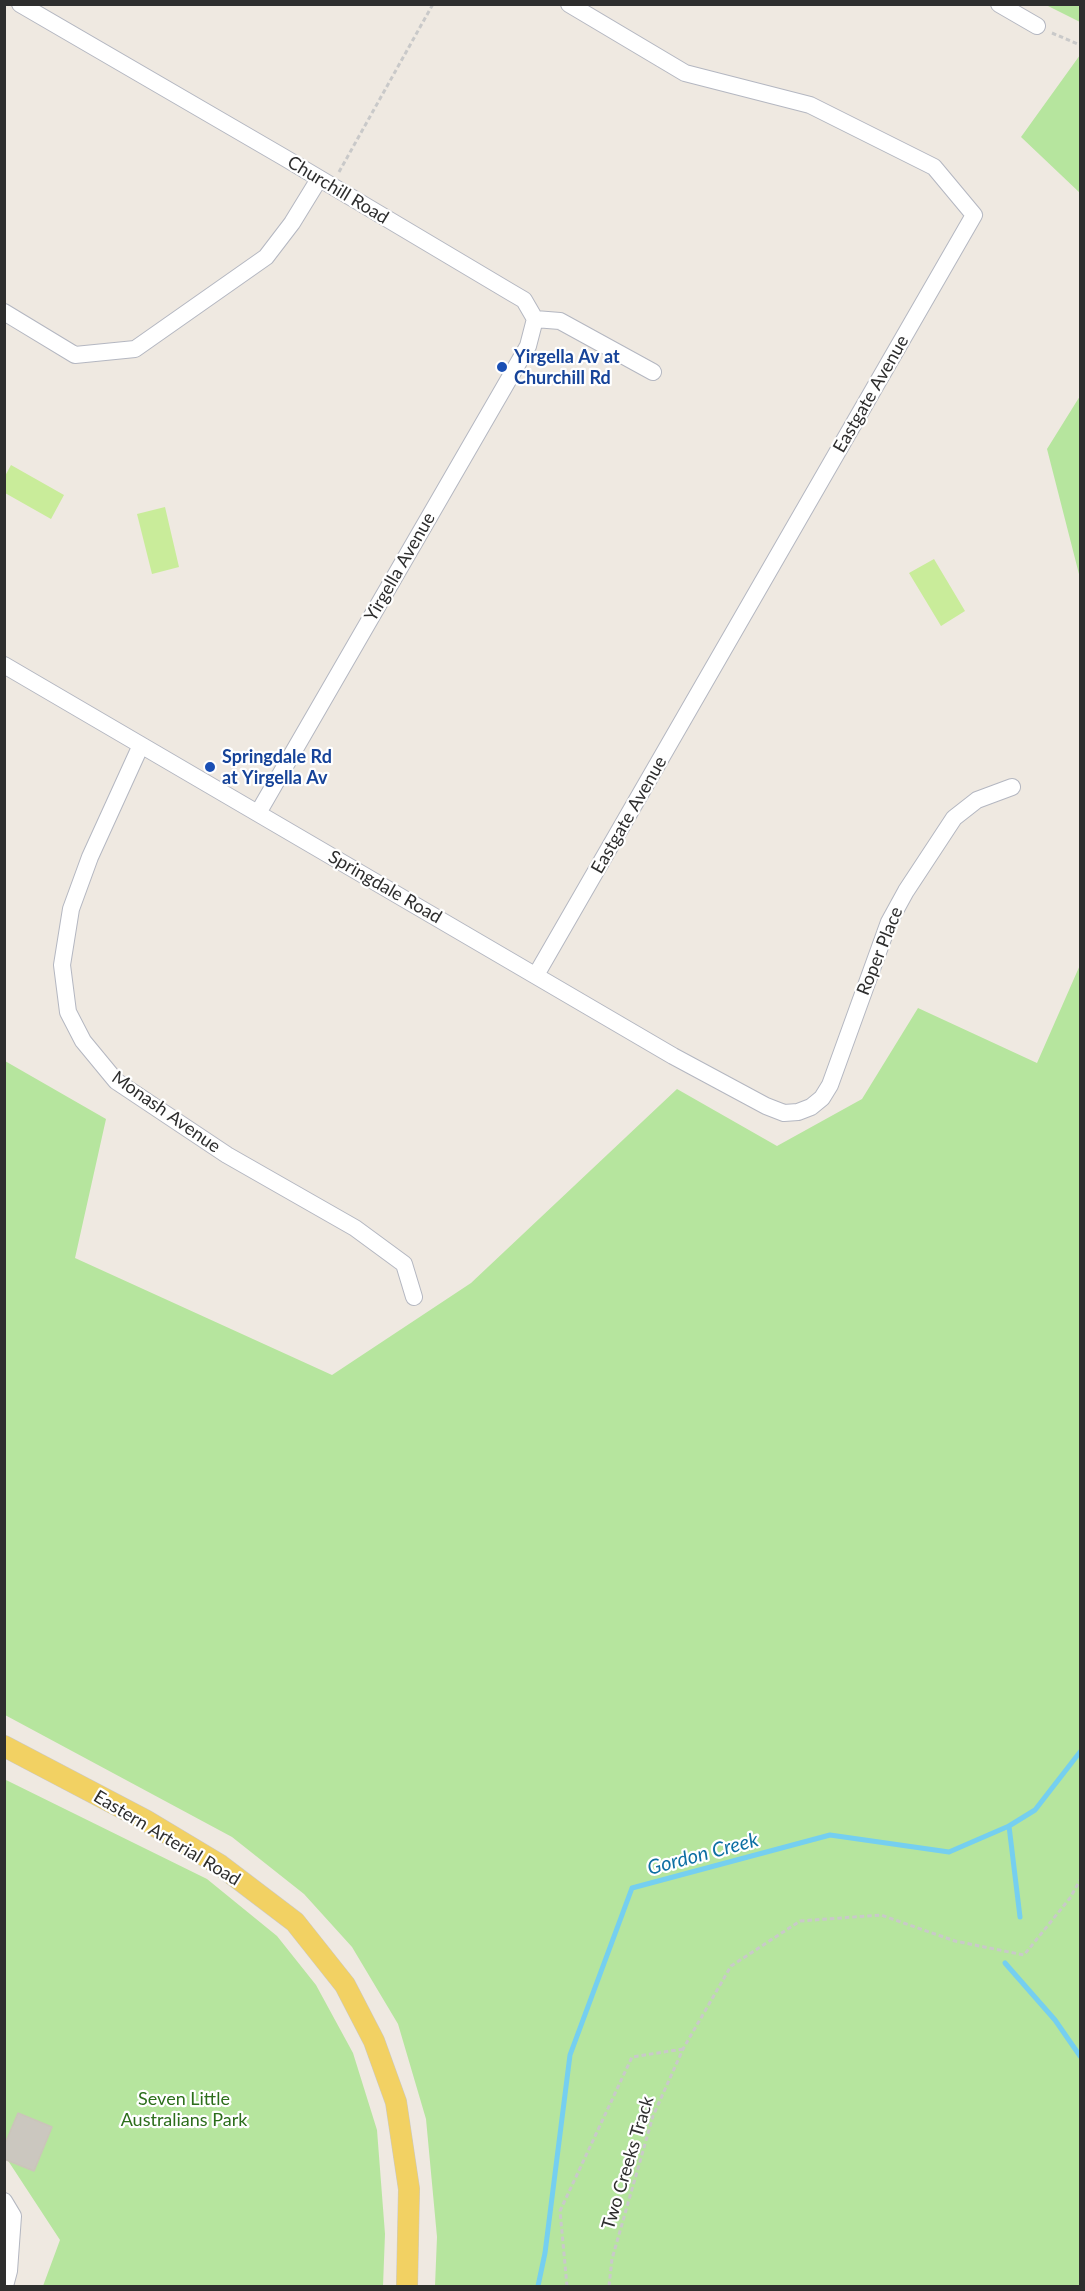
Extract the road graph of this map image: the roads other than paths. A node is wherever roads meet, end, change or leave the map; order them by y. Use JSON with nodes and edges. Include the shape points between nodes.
{"nodes":[{"id":1,"x":20,"y":4,"type":"edge"},
{"id":2,"x":569,"y":4,"type":"edge"},
{"id":3,"x":999,"y":4,"type":"edge"},
{"id":4,"x":1037,"y":26,"type":"road end"},
{"id":5,"x":325,"y":182,"type":"junction"},
{"id":6,"x":4,"y":312,"type":"edge"},
{"id":7,"x":535,"y":319,"type":"junction"},
{"id":8,"x":653,"y":372,"type":"dead end"},
{"id":9,"x":4,"y":665,"type":"edge"},
{"id":10,"x":141,"y":745,"type":"junction"},
{"id":11,"x":1012,"y":787,"type":"dead end"},
{"id":12,"x":258,"y":813,"type":"junction"},
{"id":13,"x":536,"y":975,"type":"junction"},
{"id":14,"x":766,"y":1106,"type":"joint"},
{"id":15,"x":414,"y":1297,"type":"dead end"},
{"id":16,"x":4,"y":1746,"type":"edge"},
{"id":17,"x":4,"y":2201,"type":"edge"},
{"id":18,"x":5,"y":2286,"type":"edge"},
{"id":19,"x":407,"y":2286,"type":"edge"}],
"edges":[{"from":1,"to":5,"type":"street","name":"Churchill Road"},
{"from":2,"to":13,"type":"street","name":"Eastgate Avenue","via":[[685,73],[810,105],[934,167],[974,215]]},
{"from":3,"to":4,"type":"street"},
{"from":5,"to":6,"type":"street","via":[[266,257],[135,349],[75,355]]},
{"from":5,"to":7,"type":"street","name":"Churchill Road","via":[[524,300]]},
{"from":7,"to":8,"type":"street","via":[[560,321]]},
{"from":7,"to":12,"type":"street","name":"Yirgella Avenue","via":[[528,346]]},
{"from":9,"to":10,"type":"street","name":"Springdale Road"},
{"from":10,"to":12,"type":"street","name":"Springdale Road"},
{"from":10,"to":15,"type":"street","name":"Monash Avenue","via":[[71,909],[62,965],[68,1012],[83,1041],[116,1081],[227,1155],[355,1228],[404,1264]]},
{"from":11,"to":14,"type":"street","name":"Roper Place","via":[[977,800],[954,818],[906,891],[889,922],[822,1098],[798,1112],[784,1113]]},
{"from":12,"to":13,"type":"street","name":"Springdale Road"},
{"from":13,"to":14,"type":"street","name":"Springdale Road"},
{"from":16,"to":19,"type":"main road","name":"Eastern Arterial Road","via":[[145,1820],[220,1865],[295,1922],[345,1985],[374,2041],[396,2103],[408,2189]]},
{"from":17,"to":18,"type":"street","via":[[13,2216]]}]}
